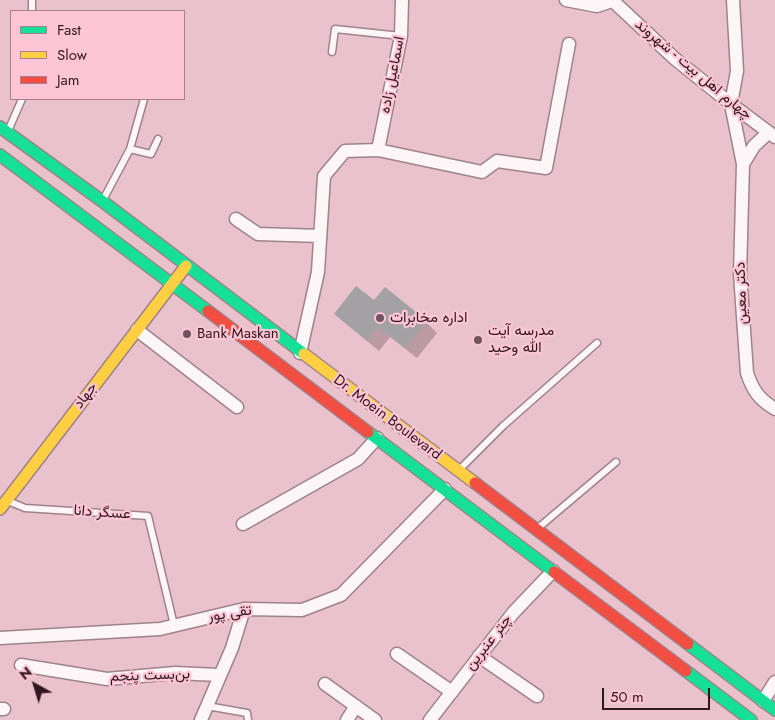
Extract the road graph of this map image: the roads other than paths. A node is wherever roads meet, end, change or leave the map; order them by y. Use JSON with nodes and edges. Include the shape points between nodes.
{"nodes":[{"id":1,"x":402,"y":0,"type":"edge"},
{"id":2,"x":566,"y":0,"type":"edge"},
{"id":3,"x":613,"y":0,"type":"edge"},
{"id":4,"x":733,"y":0,"type":"edge"},
{"id":5,"x":401,"y":36,"type":"junction"},
{"id":6,"x":569,"y":44,"type":"dead end"},
{"id":7,"x":332,"y":52,"type":"dead end"},
{"id":8,"x":21,"y":100,"type":"edge"},
{"id":9,"x":144,"y":100,"type":"edge"},
{"id":10,"x":731,"y":104,"type":"junction"},
{"id":11,"x":4,"y":129,"type":"edge"},
{"id":12,"x":772,"y":135,"type":"edge"},
{"id":13,"x":158,"y":139,"type":"dead end"},
{"id":14,"x":130,"y":149,"type":"junction"},
{"id":15,"x":378,"y":150,"type":"junction"},
{"id":16,"x":0,"y":155,"type":"edge"},
{"id":17,"x":743,"y":164,"type":"junction"},
{"id":18,"x":102,"y":201,"type":"junction"},
{"id":19,"x":236,"y":219,"type":"dead end"},
{"id":20,"x":320,"y":236,"type":"junction"},
{"id":21,"x":186,"y":266,"type":"junction"},
{"id":22,"x":173,"y":283,"type":"junction"},
{"id":23,"x":137,"y":330,"type":"junction"},
{"id":24,"x":597,"y":343,"type":"dead end"},
{"id":25,"x":300,"y":353,"type":"junction"},
{"id":26,"x":237,"y":407,"type":"dead end"},
{"id":27,"x":775,"y":409,"type":"edge"},
{"id":28,"x":377,"y":438,"type":"junction"},
{"id":29,"x":616,"y":462,"type":"dead end"},
{"id":30,"x":458,"y":472,"type":"junction"},
{"id":31,"x":445,"y":488,"type":"junction"},
{"id":32,"x":3,"y":505,"type":"edge"},
{"id":33,"x":244,"y":524,"type":"dead end"},
{"id":34,"x":535,"y":530,"type":"junction"},
{"id":35,"x":553,"y":571,"type":"junction"},
{"id":36,"x":244,"y":609,"type":"junction"},
{"id":37,"x":174,"y":625,"type":"junction"},
{"id":38,"x":0,"y":638,"type":"edge"},
{"id":39,"x":397,"y":654,"type":"dead end"},
{"id":40,"x":479,"y":656,"type":"junction"},
{"id":41,"x":21,"y":665,"type":"dead end"},
{"id":42,"x":219,"y":675,"type":"junction"},
{"id":43,"x":775,"y":682,"type":"edge"},
{"id":44,"x":325,"y":684,"type":"dead end"},
{"id":45,"x":452,"y":692,"type":"junction"},
{"id":46,"x":537,"y":696,"type":"dead end"},
{"id":47,"x":763,"y":701,"type":"junction"},
{"id":48,"x":207,"y":706,"type":"junction"},
{"id":49,"x":356,"y":706,"type":"junction"},
{"id":50,"x":775,"y":710,"type":"edge"},
{"id":51,"x":201,"y":720,"type":"edge"},
{"id":52,"x":248,"y":720,"type":"edge"},
{"id":53,"x":347,"y":720,"type":"edge"},
{"id":54,"x":376,"y":720,"type":"edge"},
{"id":55,"x":430,"y":720,"type":"edge"},
{"id":56,"x":751,"y":720,"type":"edge"}],
"edges":[{"from":1,"to":5,"type":"street","name":"اسماعیل زاده"},
{"from":2,"to":3,"type":"street","via":[[597,6]]},
{"from":3,"to":10,"type":"street","name":"چهارم اهل بیت - شهروند","via":[[674,58]]},
{"from":4,"to":10,"type":"street","via":[[738,71]]},
{"from":5,"to":7,"type":"lane","via":[[335,29]]},
{"from":5,"to":15,"type":"street","name":"اسماعیل زاده"},
{"from":6,"to":15,"type":"street","via":[[546,168],[497,161],[482,172]]},
{"from":8,"to":11,"type":"lane"},
{"from":9,"to":14,"type":"lane"},
{"from":10,"to":12,"type":"street","name":"چهارم اهل بیت - شهروند"},
{"from":10,"to":17,"type":"street","name":"دکتر معین"},
{"from":11,"to":18,"type":"main road","name":"Dr. Moein Boulevard"},
{"from":12,"to":17,"type":"street","via":[[754,146]]},
{"from":13,"to":14,"type":"lane","via":[[151,154]]},
{"from":14,"to":18,"type":"lane"},
{"from":15,"to":20,"type":"street","via":[[345,151],[324,176]]},
{"from":16,"to":22,"type":"main road","name":"Dr. Moein Boulevard"},
{"from":17,"to":27,"type":"street","name":"دکتر معین","via":[[740,274],[747,373],[752,388]]},
{"from":18,"to":21,"type":"main road","name":"Dr. Moein Boulevard"},
{"from":19,"to":20,"type":"street","via":[[258,234]]},
{"from":20,"to":25,"type":"street","via":[[318,272]]},
{"from":21,"to":22,"type":"main road","name":"جهاد"},
{"from":21,"to":25,"type":"main road","name":"Dr. Moein Boulevard"},
{"from":22,"to":23,"type":"main road","name":"جهاد"},
{"from":22,"to":28,"type":"main road","name":"Dr. Moein Boulevard"},
{"from":23,"to":26,"type":"street"},
{"from":23,"to":32,"type":"main road","name":"جهاد"},
{"from":24,"to":30,"type":"lane","via":[[502,426]]},
{"from":25,"to":30,"type":"main road","name":"Dr. Moein Boulevard"},
{"from":28,"to":31,"type":"main road","name":"Dr. Moein Boulevard"},
{"from":28,"to":33,"type":"street","via":[[358,459]]},
{"from":29,"to":34,"type":"lane"},
{"from":30,"to":34,"type":"main road","name":"Dr. Moein Boulevard"},
{"from":31,"to":35,"type":"main road","name":"Dr. Moein Boulevard"},
{"from":31,"to":36,"type":"street","name":"تقی پور","via":[[342,594],[302,610]]},
{"from":32,"to":37,"type":"lane","name":"عسگر دانا","via":[[148,516]]},
{"from":34,"to":47,"type":"main road","name":"Dr. Moein Boulevard"},
{"from":35,"to":40,"type":"street","name":"چتر عنبرین","via":[[513,613]]},
{"from":35,"to":56,"type":"main road","name":"Dr. Moein Boulevard"},
{"from":36,"to":37,"type":"street","name":"تقی پور"},
{"from":36,"to":42,"type":"street","via":[[232,648]]},
{"from":37,"to":38,"type":"street","name":"تقی پور","via":[[160,629]]},
{"from":39,"to":45,"type":"street"},
{"from":40,"to":45,"type":"street","name":"چتر عنبرین"},
{"from":40,"to":46,"type":"street"},
{"from":41,"to":42,"type":"street","name":"بن‌بست پنجم","via":[[108,679],[175,673]]},
{"from":42,"to":48,"type":"street"},
{"from":43,"to":47,"type":"street"},
{"from":44,"to":49,"type":"street"},
{"from":45,"to":55,"type":"street","name":"چتر عنبرین"},
{"from":47,"to":50,"type":"main road","name":"Dr. Moein Boulevard"},
{"from":48,"to":51,"type":"street"},
{"from":48,"to":52,"type":"lane","via":[[247,713]]},
{"from":49,"to":53,"type":"street"},
{"from":49,"to":54,"type":"street"}]}
